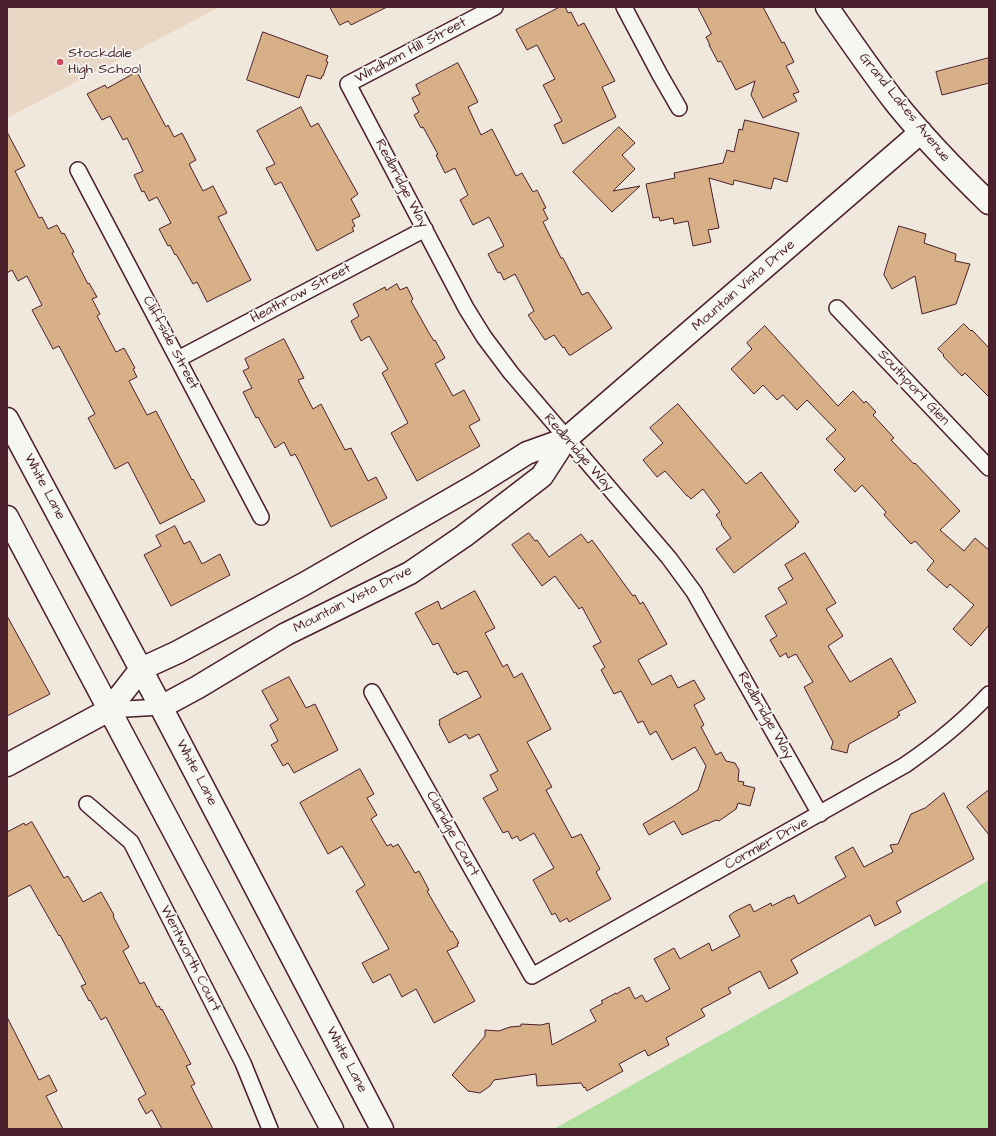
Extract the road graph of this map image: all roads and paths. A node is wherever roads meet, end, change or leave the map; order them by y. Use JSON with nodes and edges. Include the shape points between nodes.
{"nodes":[{"id":1,"x":495,"y":7,"type":"edge"},
{"id":2,"x":624,"y":7,"type":"edge"},
{"id":3,"x":827,"y":7,"type":"edge"},
{"id":4,"x":348,"y":84,"type":"joint"},
{"id":5,"x":679,"y":108,"type":"dead end"},
{"id":6,"x":921,"y":132,"type":"junction"},
{"id":7,"x":78,"y":170,"type":"dead end"},
{"id":8,"x":989,"y":203,"type":"edge"},
{"id":9,"x":425,"y":229,"type":"junction"},
{"id":10,"x":837,"y":308,"type":"dead end"},
{"id":11,"x":178,"y":359,"type":"junction"},
{"id":12,"x":7,"y":419,"type":"edge"},
{"id":13,"x":566,"y":439,"type":"junction"},
{"id":14,"x":989,"y":468,"type":"edge"},
{"id":15,"x":7,"y":516,"type":"edge"},
{"id":16,"x":261,"y":517,"type":"dead end"},
{"id":17,"x":141,"y":670,"type":"junction"},
{"id":18,"x":372,"y":692,"type":"dead end"},
{"id":19,"x":989,"y":694,"type":"edge"},
{"id":20,"x":161,"y":707,"type":"junction"},
{"id":21,"x":109,"y":710,"type":"junction"},
{"id":22,"x":7,"y":765,"type":"edge"},
{"id":23,"x":87,"y":804,"type":"dead end"},
{"id":24,"x":820,"y":814,"type":"junction"},
{"id":25,"x":532,"y":976,"type":"joint"},
{"id":26,"x":270,"y":1129,"type":"edge"},
{"id":27,"x":332,"y":1129,"type":"edge"},
{"id":28,"x":382,"y":1129,"type":"edge"}],
"edges":[{"from":1,"to":4,"type":"street","name":"Windham Hill Street"},
{"from":2,"to":5,"type":"street"},
{"from":3,"to":6,"type":"street","name":"Grand Lakes Avenue","via":[[895,102]]},
{"from":4,"to":9,"type":"street","name":"Redbridge Way"},
{"from":6,"to":8,"type":"street","name":"Grand Lakes Avenue"},
{"from":6,"to":13,"type":"street","name":"Mountain Vista Drive"},
{"from":7,"to":11,"type":"street","name":"Cliffside Street"},
{"from":9,"to":11,"type":"street","name":"Heathrow Street"},
{"from":9,"to":13,"type":"street","name":"Redbridge Way","via":[[484,337],[515,379]]},
{"from":10,"to":14,"type":"street","name":"Southport Glen"},
{"from":11,"to":16,"type":"street","name":"Cliffside Street"},
{"from":12,"to":17,"type":"street","name":"White Lane"},
{"from":13,"to":17,"type":"street","name":"Mountain Vista Drive","via":[[526,453],[304,584]]},
{"from":13,"to":20,"type":"street","name":"Mountain Vista Drive","via":[[542,476],[464,536],[410,573],[286,634]]},
{"from":13,"to":24,"type":"street","name":"Redbridge Way","via":[[669,558],[694,592]]},
{"from":15,"to":21,"type":"street"},
{"from":17,"to":20,"type":"street","name":"White Lane"},
{"from":17,"to":21,"type":"street","name":"Mountain Vista Drive"},
{"from":18,"to":25,"type":"street","name":"Claridge Court"},
{"from":19,"to":24,"type":"street","name":"Cormier Drive","via":[[973,712],[940,740],[905,765]]},
{"from":20,"to":21,"type":"street","name":"Mountain Vista Drive"},
{"from":20,"to":28,"type":"street","name":"White Lane"},
{"from":21,"to":22,"type":"street","name":"Mountain Vista Drive"},
{"from":21,"to":27,"type":"street"},
{"from":23,"to":26,"type":"street","name":"Wentworth Court","via":[[131,842],[243,1063]]},
{"from":24,"to":25,"type":"street","name":"Cormier Drive"}]}
